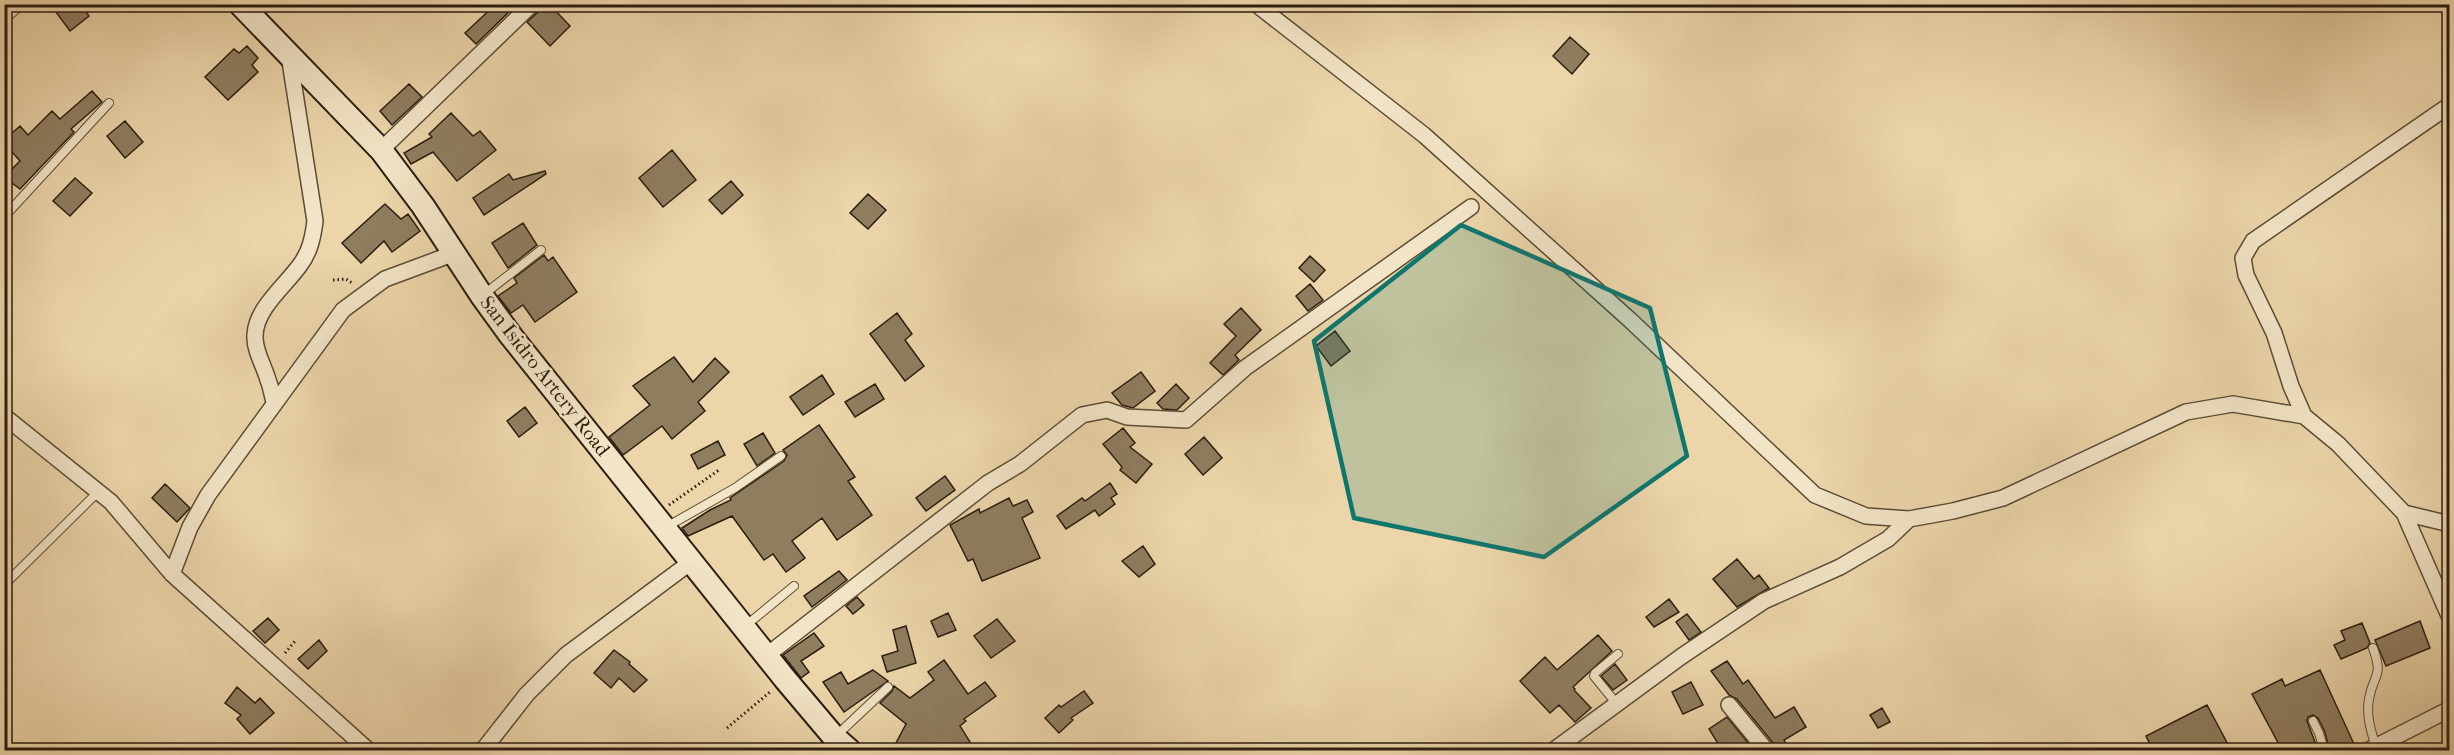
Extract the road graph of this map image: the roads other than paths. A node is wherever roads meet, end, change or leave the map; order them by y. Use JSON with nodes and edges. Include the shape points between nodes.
{"nodes":[{"id":1,"x":22,"y":4,"type":"edge"},
{"id":2,"x":240,"y":4,"type":"edge"},
{"id":3,"x":532,"y":4,"type":"edge"},
{"id":4,"x":1256,"y":4,"type":"edge"},
{"id":5,"x":4,"y":20,"type":"edge"},
{"id":6,"x":289,"y":55,"type":"junction"},
{"id":7,"x":109,"y":103,"type":"dead end"},
{"id":8,"x":2450,"y":105,"type":"edge"},
{"id":9,"x":381,"y":150,"type":"junction"},
{"id":10,"x":1471,"y":207,"type":"dead end"},
{"id":11,"x":4,"y":217,"type":"edge"},
{"id":12,"x":542,"y":250,"type":"dead end"},
{"id":13,"x":455,"y":253,"type":"junction"},
{"id":14,"x":482,"y":296,"type":"junction"},
{"id":15,"x":274,"y":402,"type":"junction"},
{"id":16,"x":2304,"y":416,"type":"junction"},
{"id":17,"x":4,"y":417,"type":"edge"},
{"id":18,"x":781,"y":456,"type":"dead end"},
{"id":19,"x":98,"y":492,"type":"junction"},
{"id":20,"x":2404,"y":513,"type":"junction"},
{"id":21,"x":1909,"y":519,"type":"junction"},
{"id":22,"x":658,"y":522,"type":"junction"},
{"id":23,"x":2450,"y":524,"type":"edge"},
{"id":24,"x":692,"y":562,"type":"junction"},
{"id":25,"x":172,"y":574,"type":"junction"},
{"id":26,"x":4,"y":585,"type":"edge"},
{"id":27,"x":794,"y":586,"type":"dead end"},
{"id":28,"x":2448,"y":611,"type":"edge"},
{"id":29,"x":744,"y":627,"type":"junction"},
{"id":30,"x":2373,"y":648,"type":"dead end"},
{"id":31,"x":1618,"y":654,"type":"dead end"},
{"id":32,"x":766,"y":656,"type":"junction"},
{"id":33,"x":888,"y":687,"type":"dead end"},
{"id":34,"x":1616,"y":703,"type":"junction"},
{"id":35,"x":1729,"y":705,"type":"dead end"},
{"id":36,"x":2450,"y":709,"type":"edge"},
{"id":37,"x":2313,"y":721,"type":"dead end"},
{"id":38,"x":842,"y":744,"type":"edge"},
{"id":39,"x":2373,"y":749,"type":"edge"},
{"id":40,"x":368,"y":750,"type":"edge"},
{"id":41,"x":483,"y":750,"type":"edge"},
{"id":42,"x":1554,"y":750,"type":"edge"},
{"id":43,"x":1766,"y":750,"type":"edge"},
{"id":44,"x":2324,"y":750,"type":"edge"}],
"edges":[{"from":1,"to":5,"type":"lane"},
{"from":2,"to":6,"type":"street","name":"San Isidro Artery Road"},
{"from":3,"to":9,"type":"street"},
{"from":4,"to":21,"type":"street","via":[[1425,135],[1630,320],[1815,495],[1866,516]]},
{"from":6,"to":9,"type":"street","name":"San Isidro Artery Road"},
{"from":6,"to":15,"type":"street","via":[[315,221],[312,244],[301,265],[279,288],[255,334]]},
{"from":7,"to":11,"type":"lane"},
{"from":8,"to":16,"type":"street","via":[[2253,241],[2243,258],[2246,275],[2274,333]]},
{"from":9,"to":13,"type":"street","name":"San Isidro Artery Road"},
{"from":10,"to":32,"type":"street","via":[[1245,368],[1186,420],[1127,417],[1107,410],[1082,415]]},
{"from":12,"to":14,"type":"lane"},
{"from":13,"to":14,"type":"street","name":"San Isidro Artery Road"},
{"from":13,"to":15,"type":"street","via":[[385,279],[343,310]]},
{"from":14,"to":22,"type":"street","name":"San Isidro Artery Road"},
{"from":15,"to":25,"type":"street","via":[[208,495],[190,527]]},
{"from":16,"to":20,"type":"street","via":[[2338,444]]},
{"from":16,"to":21,"type":"street","via":[[2234,404],[2186,412],[2003,498]]},
{"from":17,"to":19,"type":"street"},
{"from":18,"to":22,"type":"lane","via":[[735,488]]},
{"from":19,"to":25,"type":"street","via":[[123,514]]},
{"from":19,"to":26,"type":"lane"},
{"from":20,"to":23,"type":"street"},
{"from":20,"to":28,"type":"street"},
{"from":21,"to":34,"type":"street","via":[[1888,539],[1840,567],[1764,601]]},
{"from":22,"to":24,"type":"street","name":"San Isidro Artery Road"},
{"from":24,"to":29,"type":"street","name":"San Isidro Artery Road"},
{"from":24,"to":41,"type":"street","via":[[566,655],[527,694]]},
{"from":25,"to":40,"type":"street"},
{"from":27,"to":29,"type":"lane"},
{"from":29,"to":32,"type":"street","name":"San Isidro Artery Road"},
{"from":30,"to":39,"type":"lane","via":[[2379,674],[2369,697]]},
{"from":31,"to":34,"type":"lane","via":[[1594,673]]},
{"from":32,"to":38,"type":"street","name":"San Isidro Artery Road"},
{"from":33,"to":38,"type":"lane"},
{"from":34,"to":42,"type":"street"},
{"from":35,"to":43,"type":"street"},
{"from":36,"to":39,"type":"street"},
{"from":37,"to":44,"type":"lane"}]}
